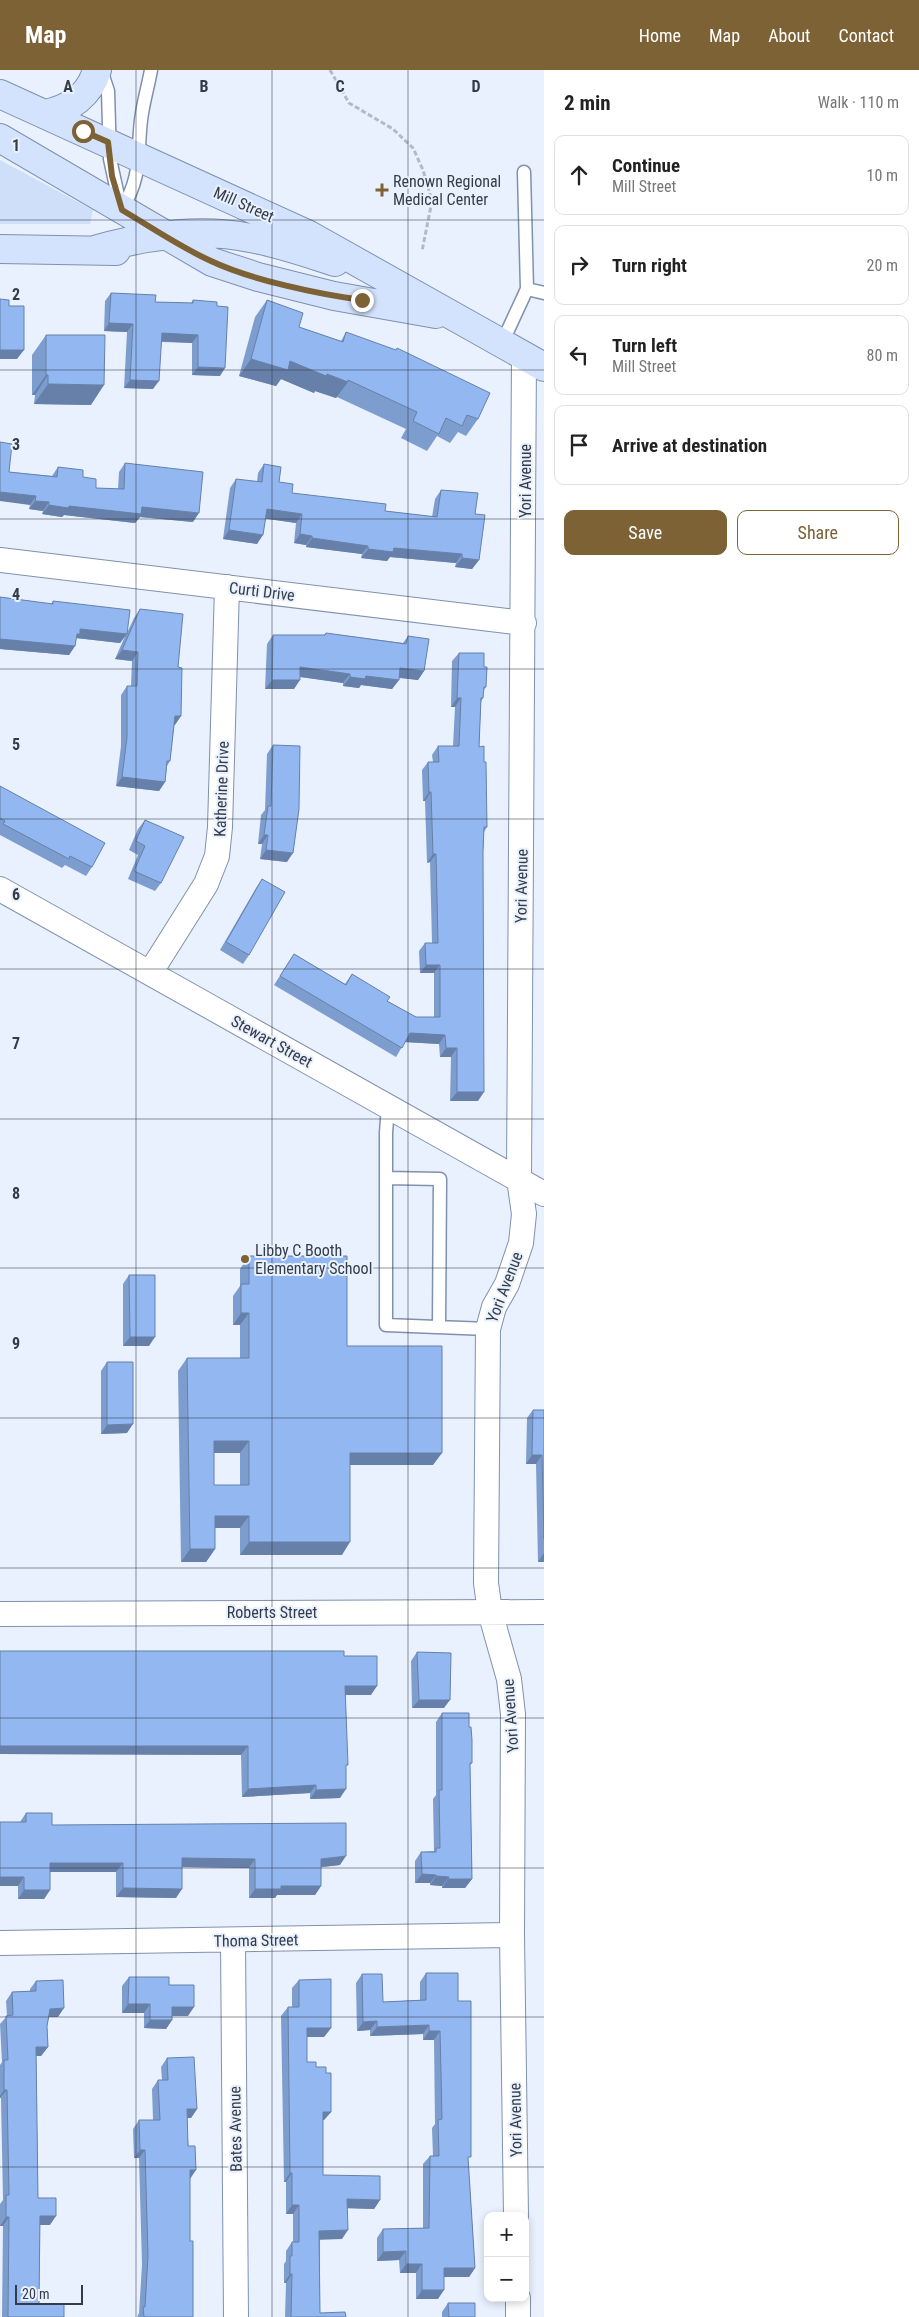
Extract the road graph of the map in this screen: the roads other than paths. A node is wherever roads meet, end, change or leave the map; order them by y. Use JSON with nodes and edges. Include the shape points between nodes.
{"nodes":[{"id":1,"x":99,"y":70,"type":"edge"},
{"id":2,"x":151,"y":70,"type":"edge"},
{"id":3,"x":0,"y":94,"type":"edge"},
{"id":4,"x":45,"y":114,"type":"junction"},
{"id":5,"x":0,"y":138,"type":"edge"},
{"id":6,"x":108,"y":142,"type":"junction"},
{"id":7,"x":140,"y":157,"type":"junction"},
{"id":8,"x":524,"y":172,"type":"dead end"},
{"id":9,"x":122,"y":210,"type":"junction"},
{"id":10,"x":164,"y":235,"type":"junction"},
{"id":11,"x":0,"y":249,"type":"edge"},
{"id":12,"x":98,"y":249,"type":"junction"},
{"id":13,"x":212,"y":262,"type":"junction"},
{"id":14,"x":402,"y":286,"type":"junction"},
{"id":15,"x":527,"y":289,"type":"junction"},
{"id":16,"x":544,"y":293,"type":"edge"},
{"id":17,"x":513,"y":349,"type":"edge"},
{"id":18,"x":0,"y":560,"type":"edge"},
{"id":19,"x":227,"y":587,"type":"junction"},
{"id":20,"x":524,"y":622,"type":"junction"},
{"id":21,"x":0,"y":889,"type":"edge"},
{"id":22,"x":150,"y":973,"type":"junction"},
{"id":23,"x":388,"y":1106,"type":"junction"},
{"id":24,"x":386,"y":1178,"type":"junction"},
{"id":25,"x":519,"y":1179,"type":"junction"},
{"id":26,"x":544,"y":1194,"type":"edge"},
{"id":27,"x":439,"y":1327,"type":"junction"},
{"id":28,"x":488,"y":1329,"type":"junction"},
{"id":29,"x":490,"y":1612,"type":"junction"},
{"id":30,"x":544,"y":1612,"type":"edge"},
{"id":31,"x":0,"y":1614,"type":"edge"},
{"id":32,"x":512,"y":1935,"type":"junction"},
{"id":33,"x":233,"y":1941,"type":"junction"},
{"id":34,"x":0,"y":1943,"type":"edge"},
{"id":35,"x":516,"y":2212,"type":"edge"},
{"id":36,"x":518,"y":2302,"type":"edge"},
{"id":37,"x":236,"y":2317,"type":"edge"},
{"id":38,"x":518,"y":2317,"type":"edge"}],
"edges":[{"from":1,"to":4,"type":"main road","via":[[78,100]]},
{"from":1,"to":6,"type":"lane","via":[[108,91]]},
{"from":2,"to":7,"type":"lane","via":[[141,121]]},
{"from":3,"to":4,"type":"main road","name":"Mill Street"},
{"from":4,"to":6,"type":"main road","name":"Mill Street"},
{"from":5,"to":9,"type":"main road"},
{"from":6,"to":7,"type":"main road","name":"Mill Street"},
{"from":6,"to":9,"type":"lane","via":[[112,176]]},
{"from":7,"to":9,"type":"lane","via":[[135,184]]},
{"from":7,"to":14,"type":"main road","name":"Mill Street","via":[[309,234]]},
{"from":8,"to":15,"type":"lane"},
{"from":9,"to":10,"type":"main road"},
{"from":10,"to":12,"type":"main road"},
{"from":10,"to":13,"type":"main road"},
{"from":10,"to":14,"type":"main road","via":[[248,237],[320,257]]},
{"from":11,"to":12,"type":"main road"},
{"from":12,"to":13,"type":"main road"},
{"from":13,"to":17,"type":"main road","via":[[334,296],[447,317]]},
{"from":14,"to":17,"type":"main road","name":"Mill Street"},
{"from":15,"to":16,"type":"lane"},
{"from":15,"to":17,"type":"lane"},
{"from":17,"to":20,"type":"street","name":"Yori Avenue"},
{"from":18,"to":19,"type":"street","name":"Curti Drive"},
{"from":19,"to":20,"type":"street","name":"Curti Drive"},
{"from":19,"to":22,"type":"street","name":"Katherine Drive","via":[[218,856],[206,884]]},
{"from":20,"to":25,"type":"street","name":"Yori Avenue"},
{"from":21,"to":22,"type":"street","name":"Stewart Street"},
{"from":22,"to":23,"type":"street","name":"Stewart Street"},
{"from":23,"to":24,"type":"lane"},
{"from":23,"to":25,"type":"street","name":"Stewart Street"},
{"from":24,"to":27,"type":"lane","via":[[386,1325]]},
{"from":24,"to":27,"type":"lane","via":[[440,1179]]},
{"from":25,"to":26,"type":"street","name":"Stewart Street"},
{"from":25,"to":28,"type":"street","name":"Yori Avenue","via":[[524,1214],[521,1243]]},
{"from":27,"to":28,"type":"lane"},
{"from":28,"to":29,"type":"street","name":"Yori Avenue","via":[[486,1583]]},
{"from":29,"to":30,"type":"street","name":"Roberts Street"},
{"from":29,"to":31,"type":"street","name":"Roberts Street"},
{"from":29,"to":32,"type":"street","name":"Yori Avenue","via":[[509,1679],[513,1714]]},
{"from":32,"to":33,"type":"street","name":"Thoma Street"},
{"from":32,"to":35,"type":"street","name":"Yori Avenue"},
{"from":33,"to":34,"type":"street","name":"Thoma Street"},
{"from":33,"to":37,"type":"street","name":"Bates Avenue"},
{"from":36,"to":38,"type":"street"}]}
